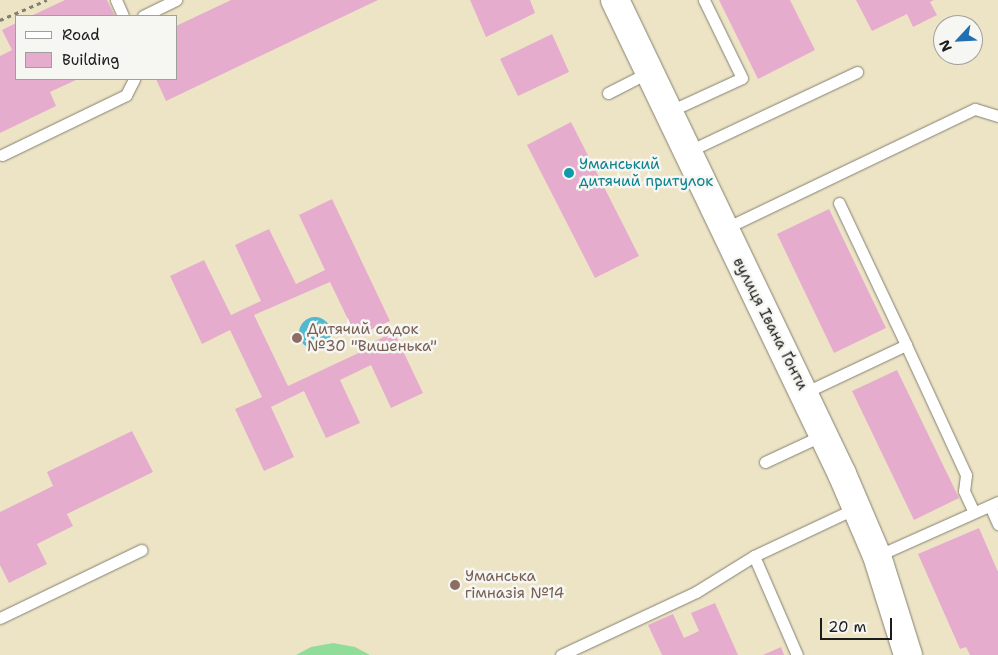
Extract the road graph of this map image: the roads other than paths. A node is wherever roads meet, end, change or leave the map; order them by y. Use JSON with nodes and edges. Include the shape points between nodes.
{"nodes":[{"id":1,"x":116,"y":0,"type":"edge"},
{"id":2,"x":176,"y":0,"type":"edge"},
{"id":3,"x":615,"y":0,"type":"edge"},
{"id":4,"x":704,"y":0,"type":"edge"},
{"id":5,"x":123,"y":15,"type":"edge"},
{"id":6,"x":145,"y":15,"type":"edge"},
{"id":7,"x":650,"y":72,"type":"junction"},
{"id":8,"x":857,"y":72,"type":"dead end"},
{"id":9,"x":134,"y":80,"type":"edge"},
{"id":10,"x":608,"y":93,"type":"dead end"},
{"id":11,"x":668,"y":112,"type":"junction"},
{"id":12,"x":998,"y":116,"type":"edge"},
{"id":13,"x":686,"y":152,"type":"junction"},
{"id":14,"x":2,"y":155,"type":"dead end"},
{"id":15,"x":839,"y":203,"type":"dead end"},
{"id":16,"x":723,"y":229,"type":"junction"},
{"id":17,"x":906,"y":345,"type":"junction"},
{"id":18,"x":804,"y":393,"type":"junction"},
{"id":19,"x":823,"y":434,"type":"junction"},
{"id":20,"x":765,"y":462,"type":"dead end"},
{"id":21,"x":994,"y":504,"type":"edge"},
{"id":22,"x":856,"y":508,"type":"junction"},
{"id":23,"x":974,"y":512,"type":"junction"},
{"id":24,"x":998,"y":524,"type":"edge"},
{"id":25,"x":141,"y":550,"type":"dead end"},
{"id":26,"x":754,"y":556,"type":"junction"},
{"id":27,"x":877,"y":556,"type":"junction"},
{"id":28,"x":0,"y":618,"type":"edge"},
{"id":29,"x":561,"y":655,"type":"edge"},
{"id":30,"x":797,"y":655,"type":"edge"},
{"id":31,"x":908,"y":655,"type":"edge"}],
"edges":[{"from":1,"to":5,"type":"lane"},
{"from":2,"to":6,"type":"lane"},
{"from":3,"to":7,"type":"main road","name":"вулиця Івана Ґонти"},
{"from":4,"to":11,"type":"lane","via":[[742,78]]},
{"from":7,"to":10,"type":"lane"},
{"from":7,"to":11,"type":"main road","name":"вулиця Івана Ґонти"},
{"from":8,"to":13,"type":"lane"},
{"from":9,"to":14,"type":"lane","via":[[126,95]]},
{"from":11,"to":13,"type":"main road","name":"вулиця Івана Ґонти"},
{"from":12,"to":16,"type":"lane","via":[[975,109]]},
{"from":13,"to":16,"type":"main road","name":"вулиця Івана Ґонти"},
{"from":15,"to":17,"type":"lane"},
{"from":16,"to":18,"type":"main road","name":"вулиця Івана Ґонти"},
{"from":17,"to":18,"type":"lane"},
{"from":17,"to":23,"type":"lane","via":[[966,475],[964,491]]},
{"from":18,"to":19,"type":"main road","name":"вулиця Івана Ґонти"},
{"from":19,"to":20,"type":"lane"},
{"from":19,"to":22,"type":"main road","name":"вулиця Івана Ґонти"},
{"from":21,"to":23,"type":"lane"},
{"from":21,"to":24,"type":"lane"},
{"from":22,"to":26,"type":"lane"},
{"from":22,"to":27,"type":"main road","name":"вулиця Івана Ґонти"},
{"from":23,"to":27,"type":"lane"},
{"from":25,"to":28,"type":"lane"},
{"from":26,"to":29,"type":"lane","via":[[696,592]]},
{"from":26,"to":30,"type":"lane"},
{"from":27,"to":31,"type":"main road","name":"вулиця Івана Ґонти","via":[[882,594]]}]}
